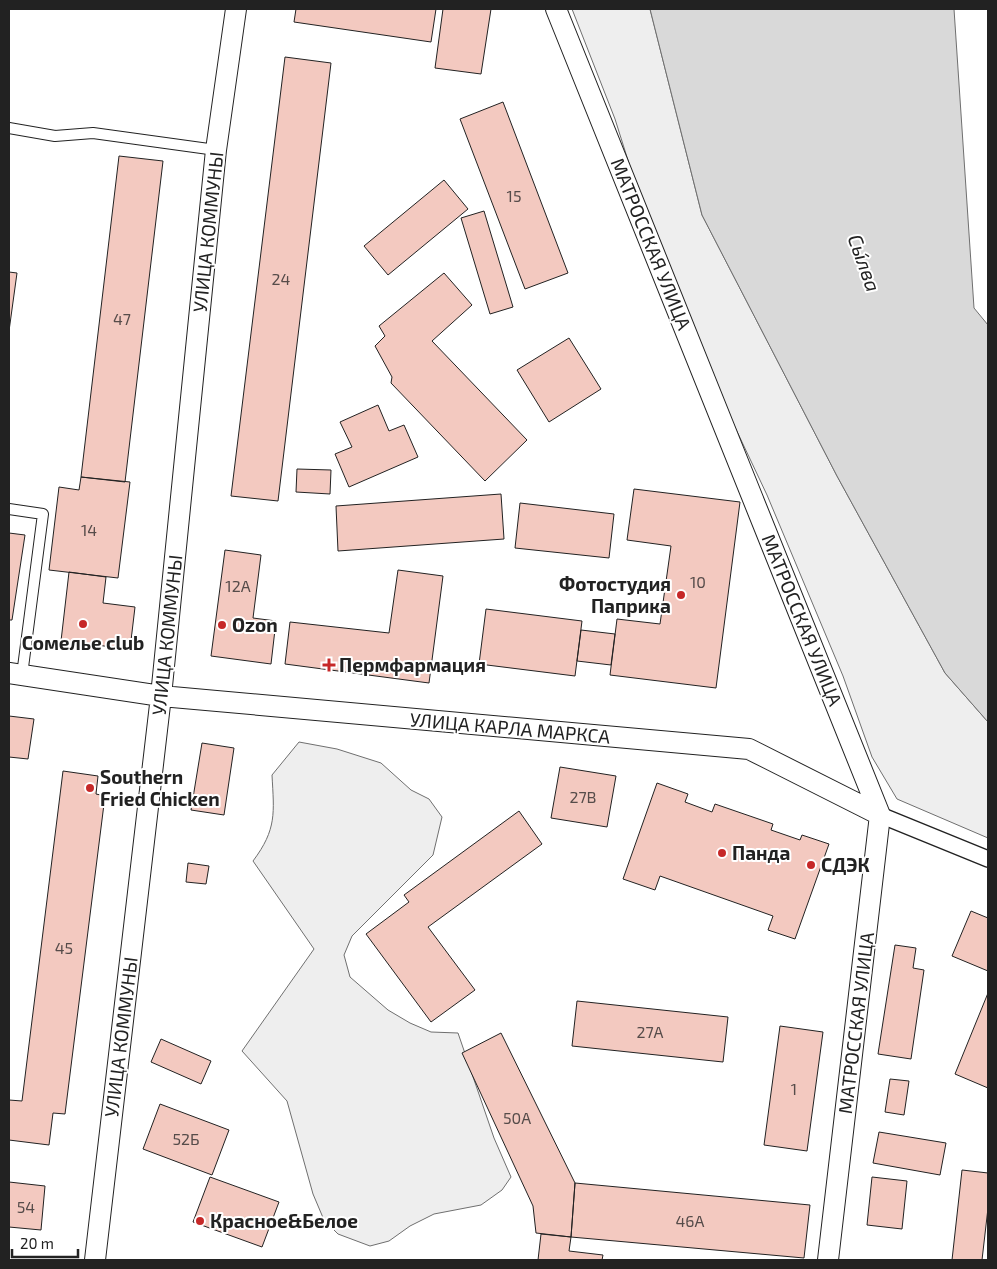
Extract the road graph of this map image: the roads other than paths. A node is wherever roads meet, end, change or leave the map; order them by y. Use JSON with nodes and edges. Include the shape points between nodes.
{"nodes":[{"id":1,"x":236,"y":9,"type":"edge"},
{"id":2,"x":556,"y":9,"type":"edge"},
{"id":3,"x":9,"y":128,"type":"edge"},
{"id":4,"x":216,"y":150,"type":"junction"},
{"id":5,"x":9,"y":510,"type":"edge"},
{"id":6,"x":15,"y":674,"type":"edge"},
{"id":7,"x":161,"y":696,"type":"junction"},
{"id":8,"x":880,"y":815,"type":"junction"},
{"id":9,"x":988,"y":859,"type":"edge"},
{"id":10,"x":95,"y":1260,"type":"edge"},
{"id":11,"x":828,"y":1260,"type":"edge"}],
"edges":[{"from":1,"to":4,"type":"street","name":"УЛИЦА КОММУНЫ"},
{"from":2,"to":8,"type":"street","name":"МАТРОССКАЯ УЛИЦА"},
{"from":3,"to":4,"type":"lane","via":[[55,136],[93,133]]},
{"from":4,"to":7,"type":"street","name":"УЛИЦА КОММУНЫ"},
{"from":5,"to":6,"type":"lane","via":[[43,514]]},
{"from":6,"to":7,"type":"street","name":"УЛИЦА КАРЛА МАРКСА"},
{"from":7,"to":8,"type":"street","name":"УЛИЦА КАРЛА МАРКСА","via":[[749,749]]},
{"from":7,"to":10,"type":"street","name":"УЛИЦА КОММУНЫ"},
{"from":8,"to":9,"type":"street","name":"УЛИЦА КАРЛА МАРКСА"},
{"from":8,"to":11,"type":"street","name":"МАТРОССКАЯ УЛИЦА"}]}
